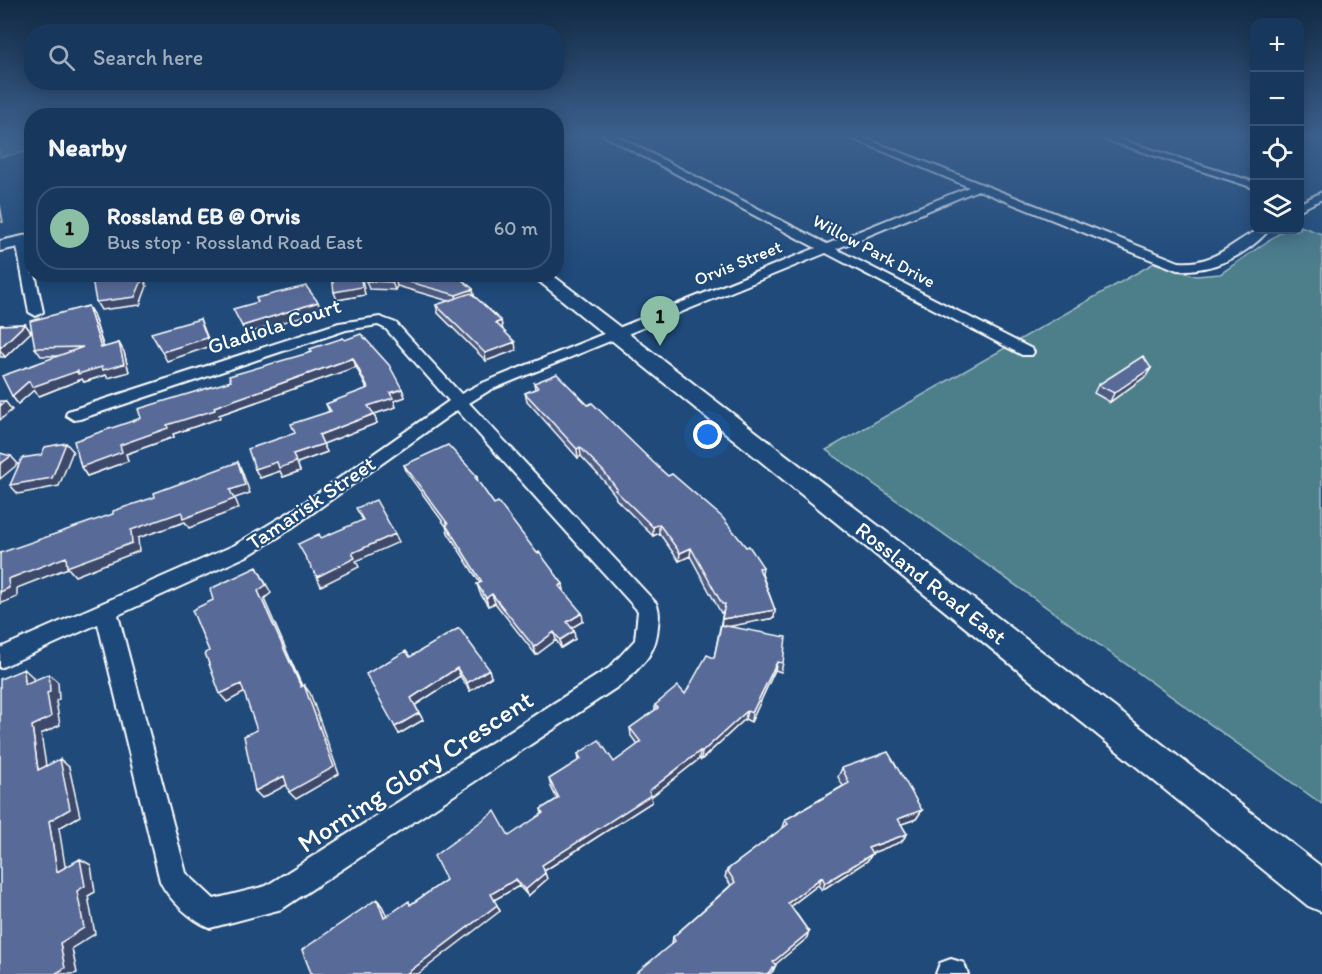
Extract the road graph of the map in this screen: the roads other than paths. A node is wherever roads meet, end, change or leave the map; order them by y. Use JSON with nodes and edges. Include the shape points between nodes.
{"nodes":[{"id":1,"x":697,"y":180,"type":"edge"},
{"id":2,"x":961,"y":180,"type":"edge"},
{"id":3,"x":977,"y":187,"type":"junction"},
{"id":4,"x":1322,"y":195,"type":"edge"},
{"id":5,"x":1304,"y":203,"type":"edge"},
{"id":6,"x":1258,"y":234,"type":"edge"},
{"id":7,"x":24,"y":241,"type":"edge"},
{"id":8,"x":0,"y":246,"type":"edge"},
{"id":9,"x":826,"y":246,"type":"junction"},
{"id":10,"x":32,"y":282,"type":"edge"},
{"id":11,"x":550,"y":282,"type":"edge"},
{"id":12,"x":36,"y":312,"type":"dead end"},
{"id":13,"x":614,"y":333,"type":"junction"},
{"id":14,"x":1027,"y":352,"type":"dead end"},
{"id":15,"x":460,"y":401,"type":"junction"},
{"id":16,"x":74,"y":415,"type":"dead end"},
{"id":17,"x":106,"y":611,"type":"junction"},
{"id":18,"x":0,"y":658,"type":"edge"},
{"id":19,"x":1322,"y":892,"type":"edge"}],
"edges":[{"from":1,"to":9,"type":"street","name":"Willow Park Drive"},
{"from":2,"to":3,"type":"street"},
{"from":3,"to":6,"type":"street","via":[[1165,262],[1199,268],[1219,262]]},
{"from":3,"to":9,"type":"street","name":"Orvis Street"},
{"from":4,"to":5,"type":"street"},
{"from":7,"to":8,"type":"main road"},
{"from":9,"to":13,"type":"street","name":"Orvis Street"},
{"from":9,"to":14,"type":"street","name":"Willow Park Drive"},
{"from":10,"to":12,"type":"street"},
{"from":11,"to":13,"type":"main road","name":"Rossland Road East"},
{"from":13,"to":15,"type":"street","name":"Tamarisk Street"},
{"from":13,"to":19,"type":"main road","name":"Rossland Road East"},
{"from":15,"to":16,"type":"street","name":"Gladiola Court","via":[[391,326],[365,321]]},
{"from":15,"to":17,"type":"street","name":"Tamarisk Street","via":[[277,531]]},
{"from":15,"to":17,"type":"street","name":"Morning Glory Crescent","via":[[649,609],[646,644],[617,675],[272,899],[210,914],[174,881]]},
{"from":17,"to":18,"type":"street","name":"Tamarisk Street"}]}
